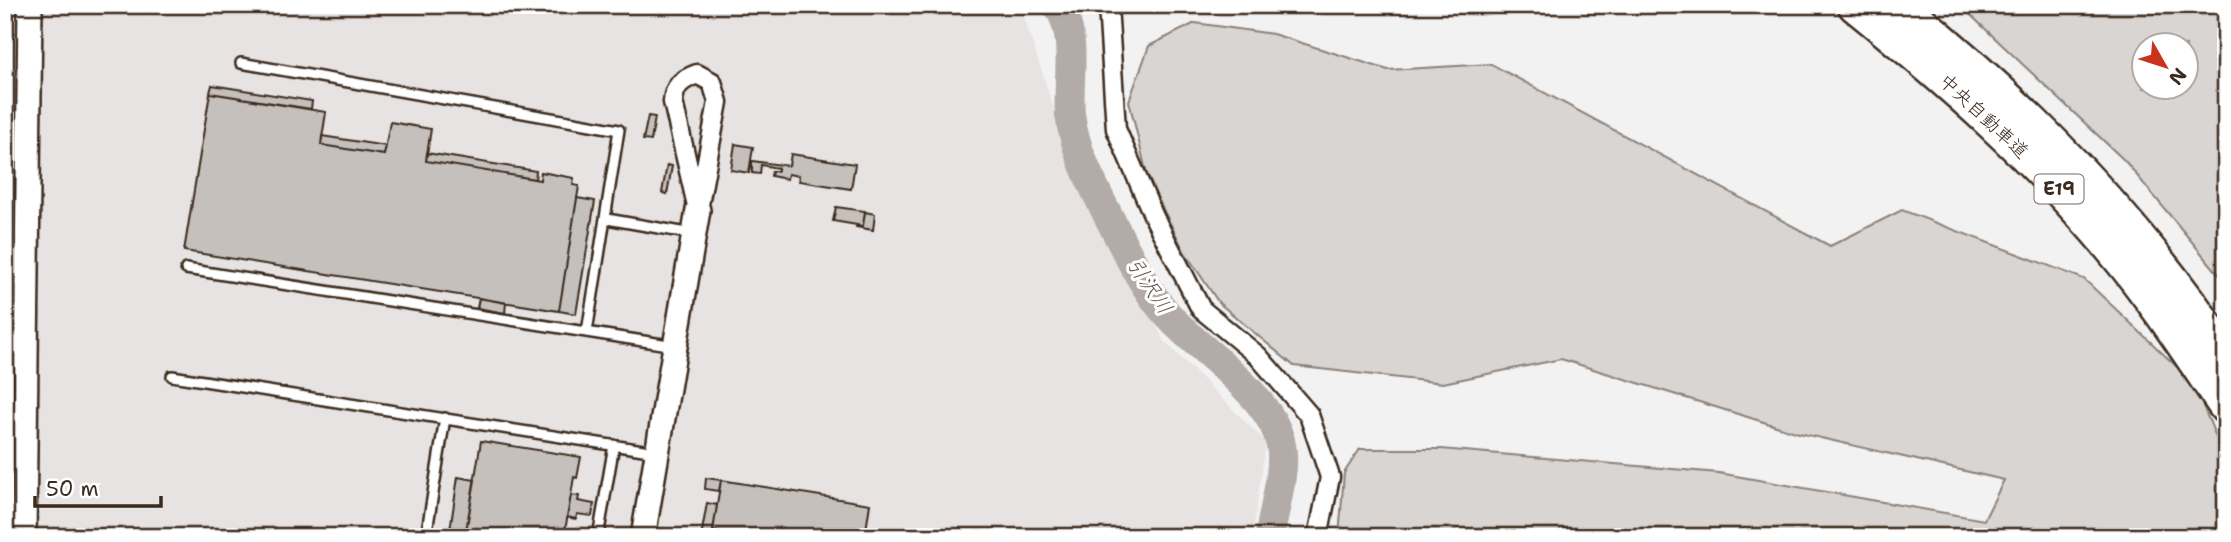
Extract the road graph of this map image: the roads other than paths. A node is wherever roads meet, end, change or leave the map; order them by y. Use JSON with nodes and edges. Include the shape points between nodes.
{"nodes":[{"id":1,"x":30,"y":5,"type":"edge"},
{"id":2,"x":1108,"y":5,"type":"edge"},
{"id":3,"x":1855,"y":5,"type":"edge"},
{"id":4,"x":1900,"y":5,"type":"edge"},
{"id":5,"x":242,"y":63,"type":"dead end"},
{"id":6,"x":698,"y":210,"type":"junction"},
{"id":7,"x":607,"y":219,"type":"junction"},
{"id":8,"x":694,"y":234,"type":"junction"},
{"id":9,"x":186,"y":269,"type":"dead end"},
{"id":10,"x":587,"y":332,"type":"junction"},
{"id":11,"x":675,"y":346,"type":"junction"},
{"id":12,"x":2226,"y":355,"type":"edge"},
{"id":13,"x":172,"y":376,"type":"dead end"},
{"id":14,"x":2226,"y":407,"type":"edge"},
{"id":15,"x":445,"y":418,"type":"junction"},
{"id":16,"x":614,"y":445,"type":"junction"},
{"id":17,"x":657,"y":452,"type":"junction"},
{"id":18,"x":24,"y":537,"type":"edge"},
{"id":19,"x":426,"y":537,"type":"edge"},
{"id":20,"x":598,"y":537,"type":"edge"},
{"id":21,"x":643,"y":537,"type":"edge"},
{"id":22,"x":1318,"y":537,"type":"edge"}],
"edges":[{"from":1,"to":18,"type":"street"},
{"from":2,"to":22,"type":"street","via":[[1116,129],[1201,309],[1258,356],[1309,415],[1329,477]]},
{"from":3,"to":14,"type":"highway","name":"中央自動車道","number":"E19","via":[[1947,79],[2063,192],[2119,257]]},
{"from":4,"to":12,"type":"highway","name":"中央自動車道","number":"E19","via":[[1966,58],[2082,172],[2141,240]]},
{"from":5,"to":7,"type":"lane","via":[[619,130]]},
{"from":6,"to":6,"type":"street","via":[[673,102],[674,90],[697,74],[712,82],[718,103]]},
{"from":6,"to":8,"type":"street"},
{"from":7,"to":8,"type":"lane"},
{"from":7,"to":10,"type":"lane"},
{"from":8,"to":11,"type":"street"},
{"from":9,"to":10,"type":"lane"},
{"from":10,"to":11,"type":"lane"},
{"from":11,"to":17,"type":"street"},
{"from":13,"to":15,"type":"lane"},
{"from":15,"to":16,"type":"lane"},
{"from":15,"to":19,"type":"lane"},
{"from":16,"to":17,"type":"lane"},
{"from":16,"to":20,"type":"lane"},
{"from":17,"to":21,"type":"street"}]}
